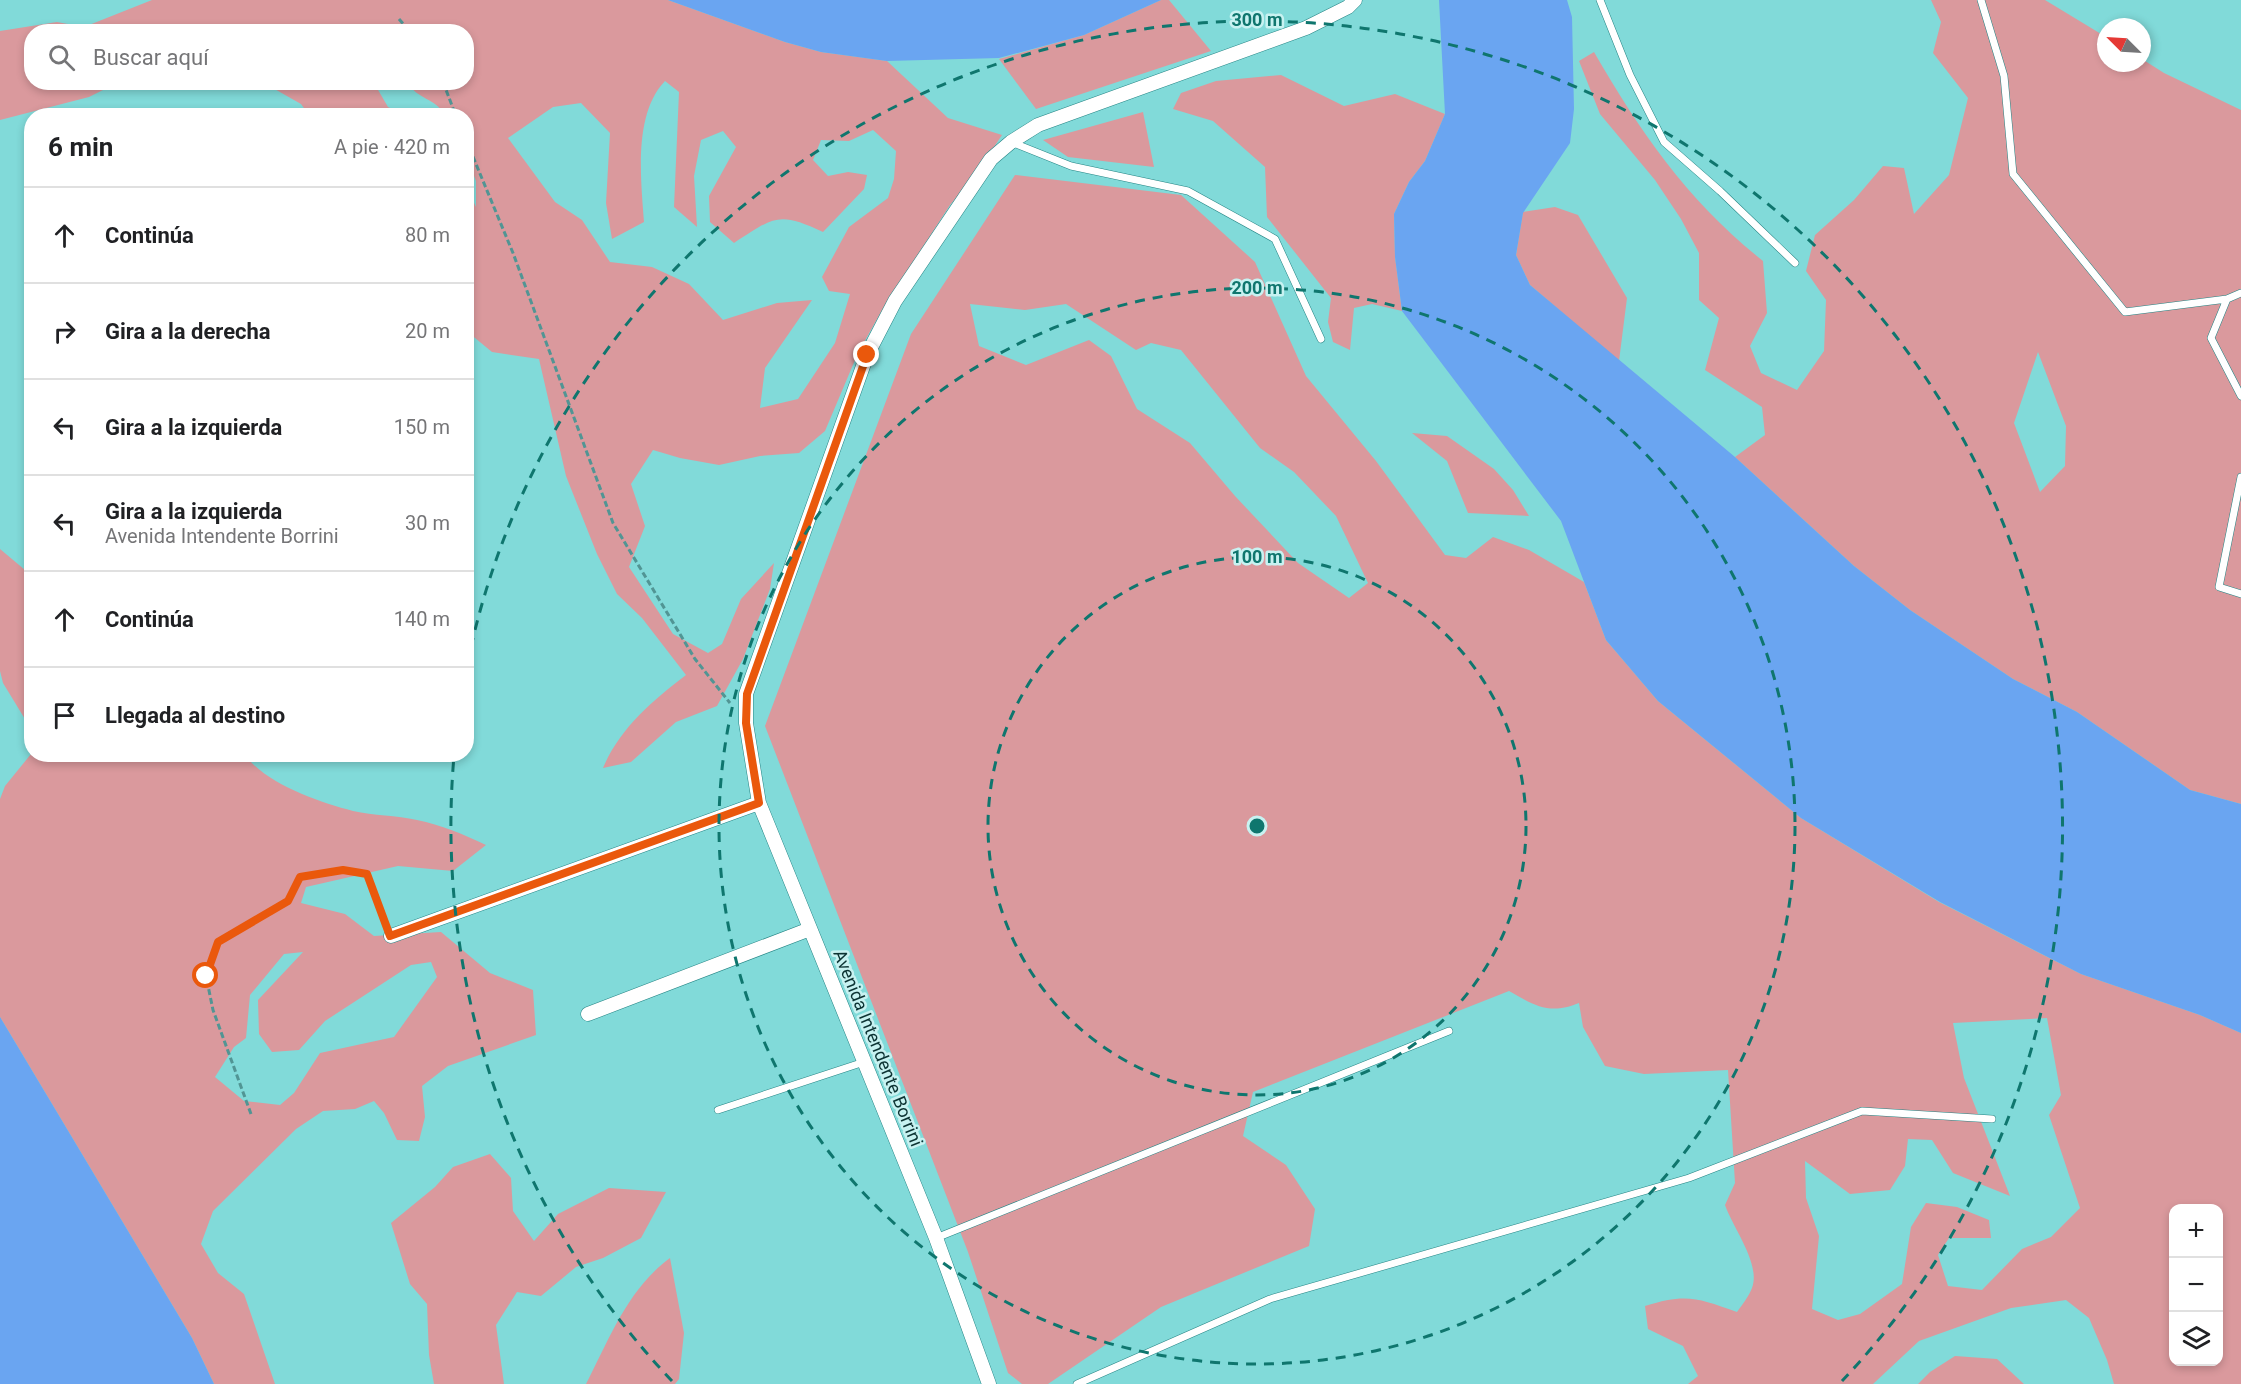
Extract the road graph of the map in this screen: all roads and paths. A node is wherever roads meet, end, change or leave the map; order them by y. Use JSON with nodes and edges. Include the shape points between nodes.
{"nodes":[{"id":1,"x":1355,"y":0,"type":"edge"},
{"id":2,"x":1600,"y":0,"type":"edge"},
{"id":3,"x":1982,"y":0,"type":"edge"},
{"id":4,"x":399,"y":19,"type":"dead end"},
{"id":5,"x":403,"y":24,"type":"edge"},
{"id":6,"x":446,"y":90,"type":"edge"},
{"id":7,"x":453,"y":108,"type":"edge"},
{"id":8,"x":1011,"y":142,"type":"junction"},
{"id":9,"x":474,"y":159,"type":"edge"},
{"id":10,"x":1795,"y":263,"type":"dead end"},
{"id":11,"x":2241,"y":293,"type":"edge"},
{"id":12,"x":2227,"y":299,"type":"junction"},
{"id":13,"x":1321,"y":339,"type":"dead end"},
{"id":14,"x":2241,"y":396,"type":"edge"},
{"id":15,"x":2241,"y":477,"type":"edge"},
{"id":16,"x":2241,"y":594,"type":"edge"},
{"id":17,"x":746,"y":723,"type":"junction"},
{"id":18,"x":759,"y":803,"type":"junction"},
{"id":19,"x":810,"y":928,"type":"junction"},
{"id":20,"x":390,"y":936,"type":"joint"},
{"id":21,"x":588,"y":1014,"type":"dead end"},
{"id":22,"x":1449,"y":1031,"type":"dead end"},
{"id":23,"x":864,"y":1062,"type":"junction"},
{"id":24,"x":718,"y":1110,"type":"dead end"},
{"id":25,"x":251,"y":1114,"type":"dead end"},
{"id":26,"x":1992,"y":1119,"type":"dead end"},
{"id":27,"x":936,"y":1238,"type":"junction"},
{"id":28,"x":989,"y":1384,"type":"edge"},
{"id":29,"x":1077,"y":1384,"type":"edge"}],
"edges":[{"from":1,"to":8,"type":"street","name":"Avenida Intendente Borrini","via":[[1306,28],[1038,125]]},
{"from":2,"to":10,"type":"lane","via":[[1630,75],[1664,142]]},
{"from":3,"to":12,"type":"lane","via":[[2004,76],[2013,174],[2125,312]]},
{"from":4,"to":5,"type":"path"},
{"from":6,"to":7,"type":"path"},
{"from":8,"to":13,"type":"lane","via":[[1071,166],[1188,191],[1275,239]]},
{"from":8,"to":17,"type":"street","name":"Avenida Intendente Borrini","via":[[991,159],[920,263],[867,355],[756,664],[747,694]]},
{"from":9,"to":17,"type":"path","via":[[613,523],[695,659]]},
{"from":11,"to":12,"type":"lane"},
{"from":12,"to":14,"type":"lane","via":[[2211,338]]},
{"from":15,"to":16,"type":"lane","via":[[2219,587]]},
{"from":17,"to":18,"type":"street","name":"Avenida Intendente Borrini"},
{"from":18,"to":19,"type":"street","name":"Avenida Intendente Borrini"},
{"from":18,"to":20,"type":"street"},
{"from":19,"to":21,"type":"street"},
{"from":19,"to":23,"type":"street","name":"Avenida Intendente Borrini"},
{"from":20,"to":25,"type":"path","via":[[367,874],[343,870],[300,877],[288,901],[218,942],[206,976],[213,1010]]},
{"from":22,"to":27,"type":"lane"},
{"from":23,"to":24,"type":"lane"},
{"from":23,"to":27,"type":"street","name":"Avenida Intendente Borrini"},
{"from":26,"to":29,"type":"lane","via":[[1862,1111],[1689,1178],[1270,1299]]},
{"from":27,"to":28,"type":"street","name":"Avenida Intendente Borrini"}]}
